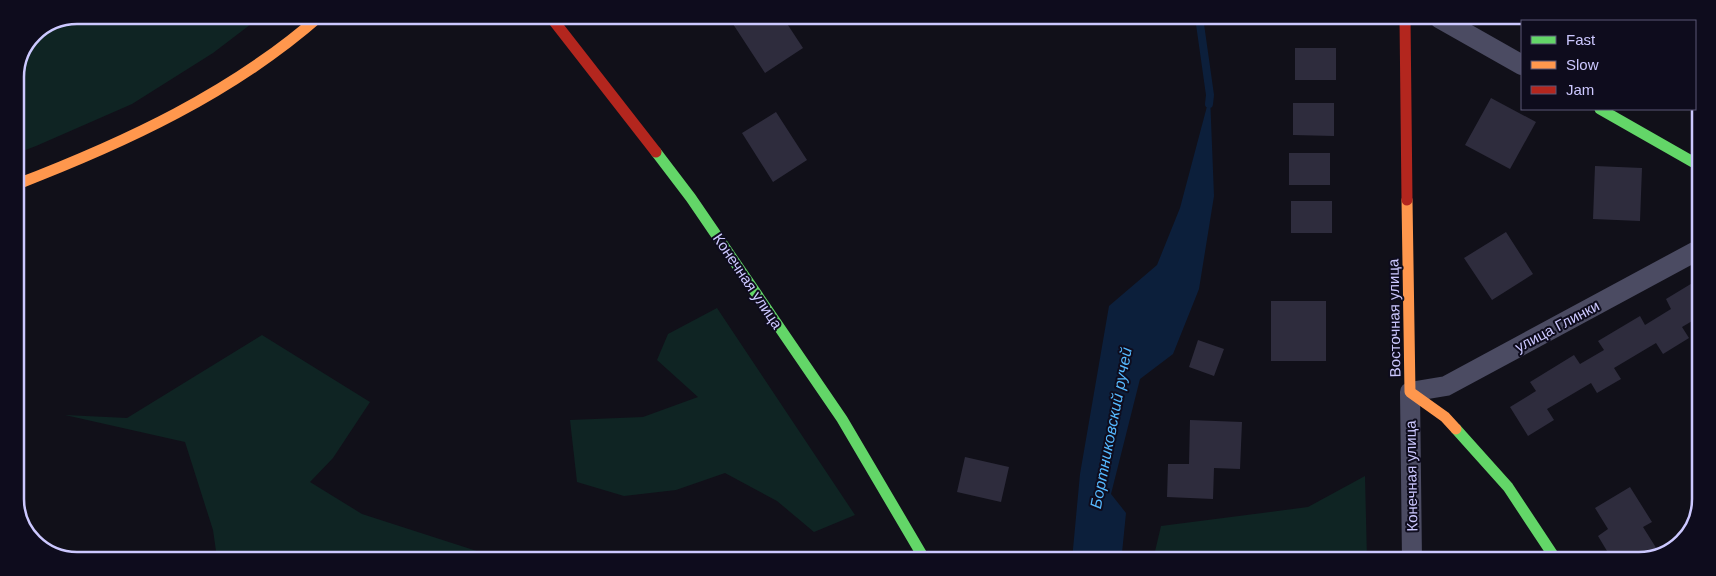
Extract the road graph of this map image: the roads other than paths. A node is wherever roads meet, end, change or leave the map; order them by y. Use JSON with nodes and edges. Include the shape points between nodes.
{"nodes":[{"id":1,"x":311,"y":24,"type":"edge"},
{"id":2,"x":556,"y":24,"type":"edge"},
{"id":3,"x":1406,"y":24,"type":"edge"},
{"id":4,"x":1450,"y":24,"type":"edge"},
{"id":5,"x":1521,"y":64,"type":"edge"},
{"id":6,"x":1602,"y":110,"type":"edge"},
{"id":7,"x":1692,"y":161,"type":"edge"},
{"id":8,"x":24,"y":181,"type":"edge"},
{"id":9,"x":1692,"y":253,"type":"edge"},
{"id":10,"x":1410,"y":392,"type":"junction"},
{"id":11,"x":920,"y":552,"type":"edge"},
{"id":12,"x":1412,"y":552,"type":"edge"},
{"id":13,"x":1552,"y":552,"type":"edge"}],
"edges":[{"from":1,"to":8,"type":"street","via":[[255,68],[195,105],[108,148]]},
{"from":2,"to":11,"type":"street","name":"Конечная улица","via":[[702,214],[842,418]]},
{"from":3,"to":10,"type":"street","name":"Восточная улица"},
{"from":4,"to":5,"type":"street"},
{"from":6,"to":7,"type":"street"},
{"from":9,"to":10,"type":"street","name":"улица Глинки","via":[[1446,386]]},
{"from":10,"to":12,"type":"street","name":"Конечная улица"},
{"from":10,"to":13,"type":"street","name":"Восточная улица","via":[[1445,417],[1508,487]]}]}
